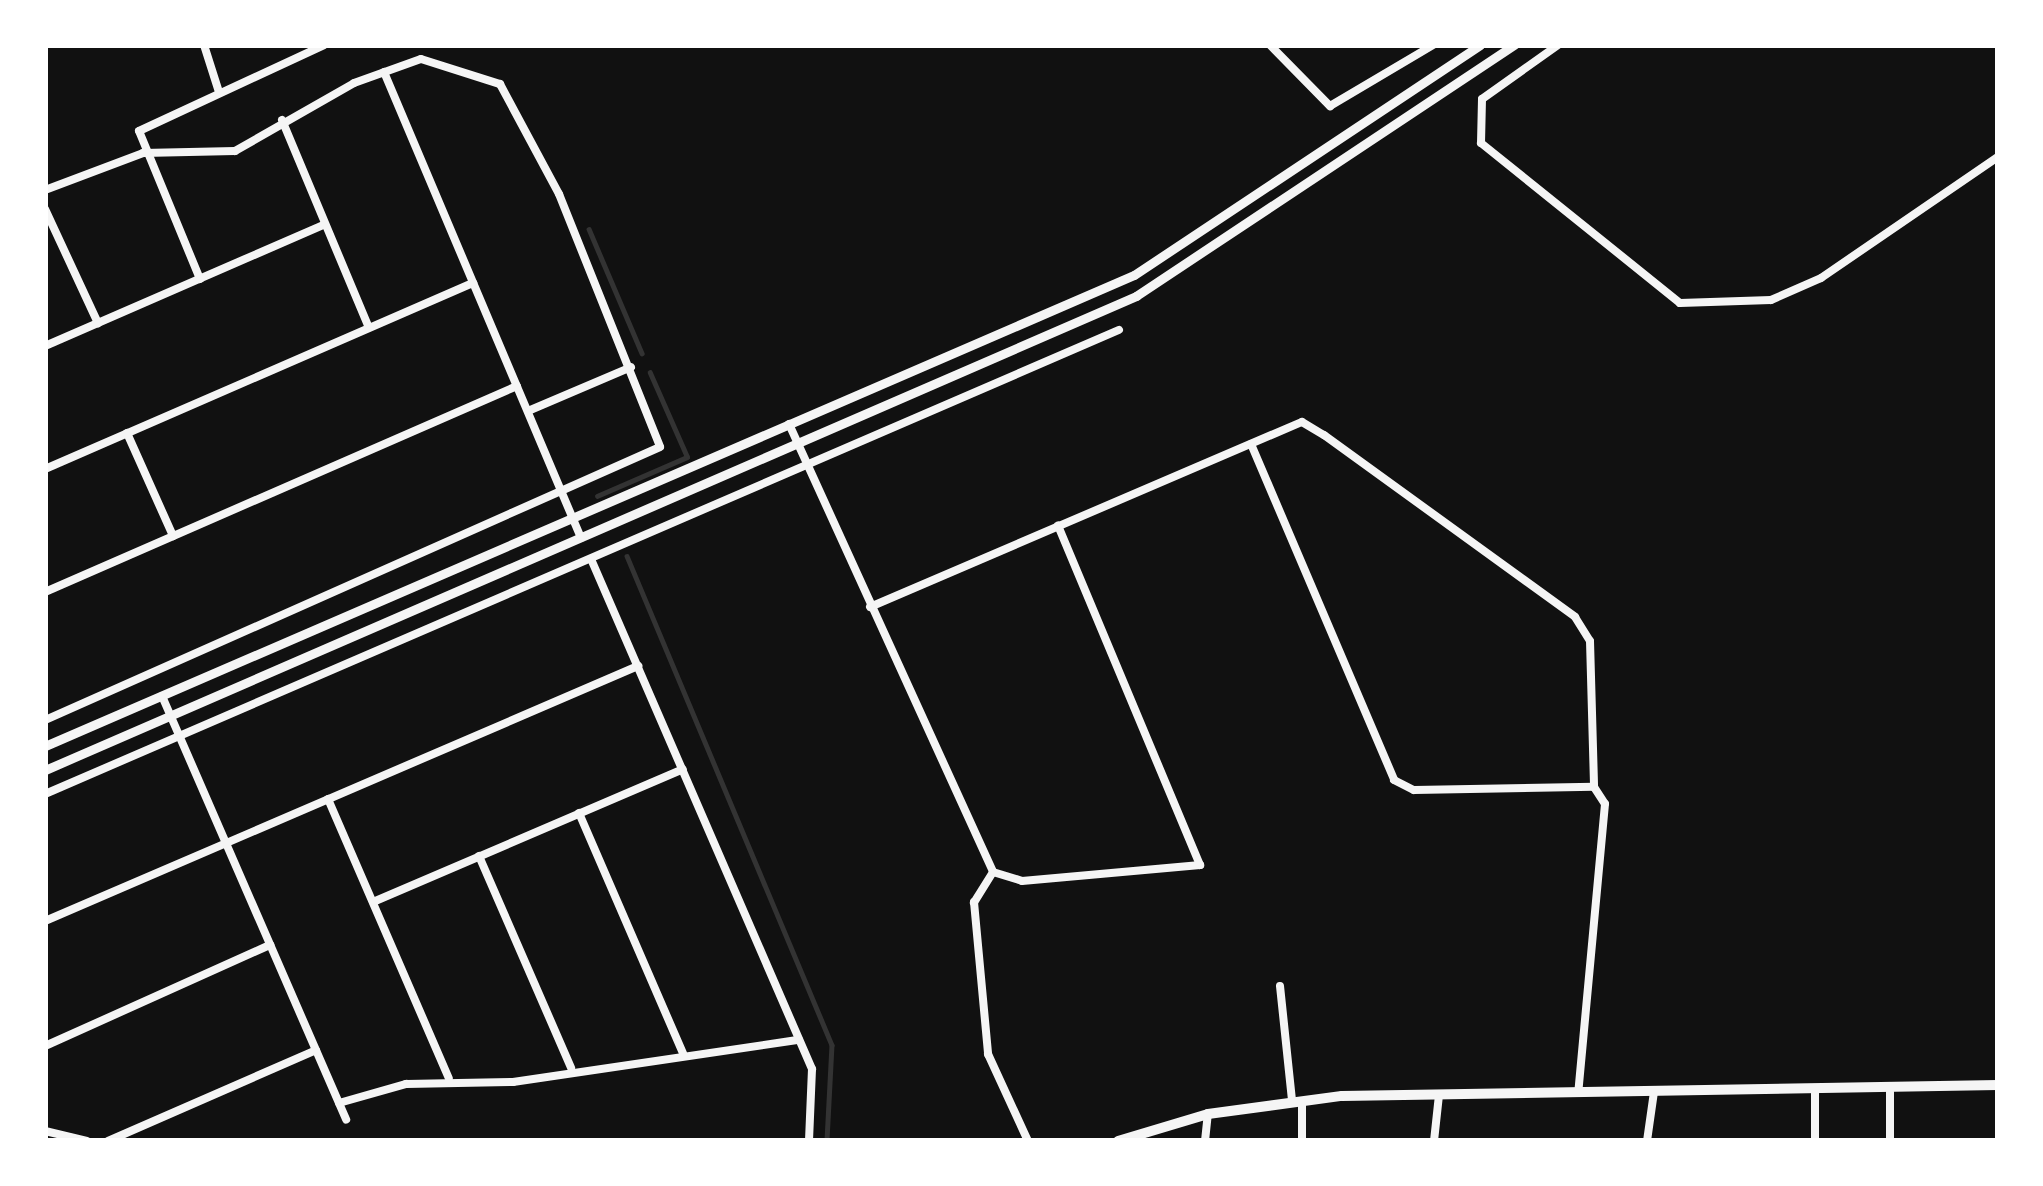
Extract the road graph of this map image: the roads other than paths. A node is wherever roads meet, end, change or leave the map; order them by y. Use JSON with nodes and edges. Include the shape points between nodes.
{"nodes":[{"id":1,"x":205,"y":45,"type":"edge"},
{"id":2,"x":324,"y":45,"type":"edge"},
{"id":3,"x":1270,"y":45,"type":"edge"},
{"id":4,"x":1433,"y":45,"type":"edge"},
{"id":5,"x":1480,"y":45,"type":"edge"},
{"id":6,"x":1514,"y":45,"type":"edge"},
{"id":7,"x":1558,"y":45,"type":"edge"},
{"id":8,"x":384,"y":72,"type":"junction"},
{"id":9,"x":219,"y":92,"type":"junction"},
{"id":10,"x":282,"y":120,"type":"junction"},
{"id":11,"x":143,"y":152,"type":"junction"},
{"id":12,"x":1998,"y":157,"type":"edge"},
{"id":13,"x":45,"y":190,"type":"edge"},
{"id":14,"x":45,"y":209,"type":"edge"},
{"id":15,"x":48,"y":222,"type":"edge"},
{"id":16,"x":325,"y":224,"type":"junction"},
{"id":17,"x":200,"y":279,"type":"junction"},
{"id":18,"x":473,"y":283,"type":"junction"},
{"id":19,"x":98,"y":323,"type":"junction"},
{"id":20,"x":369,"y":328,"type":"junction"},
{"id":21,"x":1119,"y":330,"type":"dead end"},
{"id":22,"x":45,"y":346,"type":"edge"},
{"id":23,"x":632,"y":367,"type":"junction"},
{"id":24,"x":517,"y":386,"type":"junction"},
{"id":25,"x":527,"y":411,"type":"junction"},
{"id":26,"x":789,"y":424,"type":"junction"},
{"id":27,"x":128,"y":434,"type":"junction"},
{"id":28,"x":798,"y":444,"type":"junction"},
{"id":29,"x":1251,"y":444,"type":"junction"},
{"id":30,"x":807,"y":466,"type":"junction"},
{"id":31,"x":45,"y":469,"type":"edge"},
{"id":32,"x":563,"y":496,"type":"junction"},
{"id":33,"x":573,"y":517,"type":"junction"},
{"id":34,"x":1058,"y":526,"type":"junction"},
{"id":35,"x":173,"y":536,"type":"junction"},
{"id":36,"x":581,"y":538,"type":"junction"},
{"id":37,"x":591,"y":559,"type":"junction"},
{"id":38,"x":45,"y":592,"type":"edge"},
{"id":39,"x":870,"y":607,"type":"junction"},
{"id":40,"x":638,"y":666,"type":"junction"},
{"id":41,"x":163,"y":696,"type":"junction"},
{"id":42,"x":171,"y":716,"type":"junction"},
{"id":43,"x":45,"y":720,"type":"edge"},
{"id":44,"x":180,"y":736,"type":"junction"},
{"id":45,"x":45,"y":746,"type":"edge"},
{"id":46,"x":682,"y":769,"type":"junction"},
{"id":47,"x":45,"y":770,"type":"edge"},
{"id":48,"x":1594,"y":787,"type":"junction"},
{"id":49,"x":45,"y":794,"type":"edge"},
{"id":50,"x":328,"y":799,"type":"junction"},
{"id":51,"x":579,"y":813,"type":"junction"},
{"id":52,"x":226,"y":842,"type":"junction"},
{"id":53,"x":479,"y":856,"type":"junction"},
{"id":54,"x":994,"y":872,"type":"junction"},
{"id":55,"x":373,"y":902,"type":"junction"},
{"id":56,"x":45,"y":921,"type":"edge"},
{"id":57,"x":270,"y":945,"type":"junction"},
{"id":58,"x":1280,"y":986,"type":"dead end"},
{"id":59,"x":799,"y":1040,"type":"junction"},
{"id":60,"x":45,"y":1046,"type":"edge"},
{"id":61,"x":316,"y":1050,"type":"junction"},
{"id":62,"x":682,"y":1054,"type":"junction"},
{"id":63,"x":571,"y":1068,"type":"junction"},
{"id":64,"x":449,"y":1078,"type":"junction"},
{"id":65,"x":1998,"y":1085,"type":"edge"},
{"id":66,"x":1654,"y":1092,"type":"junction"},
{"id":67,"x":1890,"y":1092,"type":"junction"},
{"id":68,"x":1578,"y":1093,"type":"junction"},
{"id":69,"x":1815,"y":1093,"type":"junction"},
{"id":70,"x":1439,"y":1095,"type":"junction"},
{"id":71,"x":1297,"y":1101,"type":"junction"},
{"id":72,"x":339,"y":1103,"type":"junction"},
{"id":73,"x":1208,"y":1114,"type":"junction"},
{"id":74,"x":346,"y":1120,"type":"dead end"},
{"id":75,"x":45,"y":1131,"type":"edge"},
{"id":76,"x":62,"y":1138,"type":"edge"},
{"id":77,"x":87,"y":1141,"type":"edge"},
{"id":78,"x":108,"y":1141,"type":"edge"},
{"id":79,"x":809,"y":1141,"type":"edge"},
{"id":80,"x":1028,"y":1141,"type":"edge"},
{"id":81,"x":1118,"y":1141,"type":"edge"},
{"id":82,"x":1205,"y":1141,"type":"edge"},
{"id":83,"x":1302,"y":1141,"type":"edge"},
{"id":84,"x":1434,"y":1141,"type":"edge"},
{"id":85,"x":1647,"y":1141,"type":"edge"},
{"id":86,"x":1815,"y":1141,"type":"edge"},
{"id":87,"x":1890,"y":1141,"type":"edge"}],
"edges":[{"from":1,"to":9,"type":"street"},
{"from":2,"to":9,"type":"street"},
{"from":3,"to":4,"type":"street","via":[[1330,106]]},
{"from":5,"to":26,"type":"street","via":[[1161,261]]},
{"from":6,"to":28,"type":"street","via":[[1165,281]]},
{"from":7,"to":12,"type":"street","via":[[1482,99],[1474,129],[1504,169],[1680,303],[1772,300],[1822,278]]},
{"from":8,"to":10,"type":"street"},
{"from":8,"to":18,"type":"street"},
{"from":8,"to":23,"type":"street","via":[[437,59],[512,96]]},
{"from":9,"to":11,"type":"street","via":[[150,121],[139,131]]},
{"from":10,"to":11,"type":"street","via":[[235,151]]},
{"from":10,"to":16,"type":"street"},
{"from":11,"to":13,"type":"street"},
{"from":11,"to":17,"type":"street"},
{"from":14,"to":15,"type":"street"},
{"from":15,"to":19,"type":"street"},
{"from":16,"to":17,"type":"street"},
{"from":16,"to":20,"type":"street"},
{"from":17,"to":19,"type":"street"},
{"from":18,"to":20,"type":"street"},
{"from":18,"to":24,"type":"street"},
{"from":19,"to":22,"type":"street"},
{"from":20,"to":27,"type":"street"},
{"from":21,"to":30,"type":"street"},
{"from":23,"to":25,"type":"street"},
{"from":23,"to":32,"type":"street","via":[[660,447]]},
{"from":24,"to":25,"type":"street"},
{"from":24,"to":35,"type":"street"},
{"from":25,"to":32,"type":"street"},
{"from":26,"to":28,"type":"street"},
{"from":26,"to":33,"type":"street"},
{"from":27,"to":31,"type":"street"},
{"from":27,"to":35,"type":"street"},
{"from":28,"to":30,"type":"street"},
{"from":28,"to":36,"type":"street"},
{"from":29,"to":34,"type":"street"},
{"from":29,"to":48,"type":"street","via":[[1303,422],[1575,617],[1594,659]]},
{"from":29,"to":48,"type":"street","via":[[1394,780],[1414,790]]},
{"from":30,"to":37,"type":"street"},
{"from":30,"to":39,"type":"street"},
{"from":32,"to":33,"type":"street"},
{"from":32,"to":43,"type":"street"},
{"from":33,"to":36,"type":"street"},
{"from":33,"to":41,"type":"street"},
{"from":34,"to":39,"type":"street"},
{"from":34,"to":54,"type":"street","via":[[1200,865],[1022,881]]},
{"from":35,"to":38,"type":"street"},
{"from":36,"to":42,"type":"street"},
{"from":37,"to":40,"type":"street"},
{"from":37,"to":44,"type":"street"},
{"from":39,"to":54,"type":"street"},
{"from":40,"to":46,"type":"street"},
{"from":40,"to":50,"type":"street"},
{"from":41,"to":42,"type":"street"},
{"from":41,"to":45,"type":"street"},
{"from":42,"to":44,"type":"street"},
{"from":42,"to":47,"type":"street"},
{"from":44,"to":49,"type":"street"},
{"from":44,"to":52,"type":"street"},
{"from":46,"to":51,"type":"street"},
{"from":46,"to":59,"type":"street"},
{"from":48,"to":68,"type":"street","via":[[1605,803],[1598,940]]},
{"from":50,"to":52,"type":"street"},
{"from":50,"to":55,"type":"street"},
{"from":51,"to":53,"type":"street"},
{"from":51,"to":62,"type":"street"},
{"from":52,"to":56,"type":"street"},
{"from":52,"to":57,"type":"street"},
{"from":53,"to":55,"type":"street"},
{"from":53,"to":63,"type":"street"},
{"from":54,"to":80,"type":"street","via":[[974,902],[988,1054]]},
{"from":55,"to":64,"type":"street"},
{"from":57,"to":60,"type":"street"},
{"from":57,"to":61,"type":"street"},
{"from":58,"to":71,"type":"street"},
{"from":59,"to":62,"type":"street"},
{"from":59,"to":79,"type":"street","via":[[817,1087]]},
{"from":61,"to":72,"type":"street"},
{"from":61,"to":78,"type":"street"},
{"from":62,"to":63,"type":"street"},
{"from":63,"to":64,"type":"street","via":[[513,1082]]},
{"from":64,"to":72,"type":"street"},
{"from":65,"to":67,"type":"main road"},
{"from":66,"to":68,"type":"main road"},
{"from":66,"to":69,"type":"main road"},
{"from":66,"to":85,"type":"street"},
{"from":67,"to":69,"type":"main road"},
{"from":67,"to":87,"type":"street"},
{"from":68,"to":70,"type":"main road"},
{"from":69,"to":86,"type":"street"},
{"from":70,"to":71,"type":"main road"},
{"from":70,"to":84,"type":"street"},
{"from":71,"to":73,"type":"main road"},
{"from":71,"to":83,"type":"street"},
{"from":72,"to":74,"type":"street"},
{"from":73,"to":81,"type":"main road"},
{"from":73,"to":82,"type":"street"},
{"from":75,"to":76,"type":"street"},
{"from":76,"to":77,"type":"street"}]}
